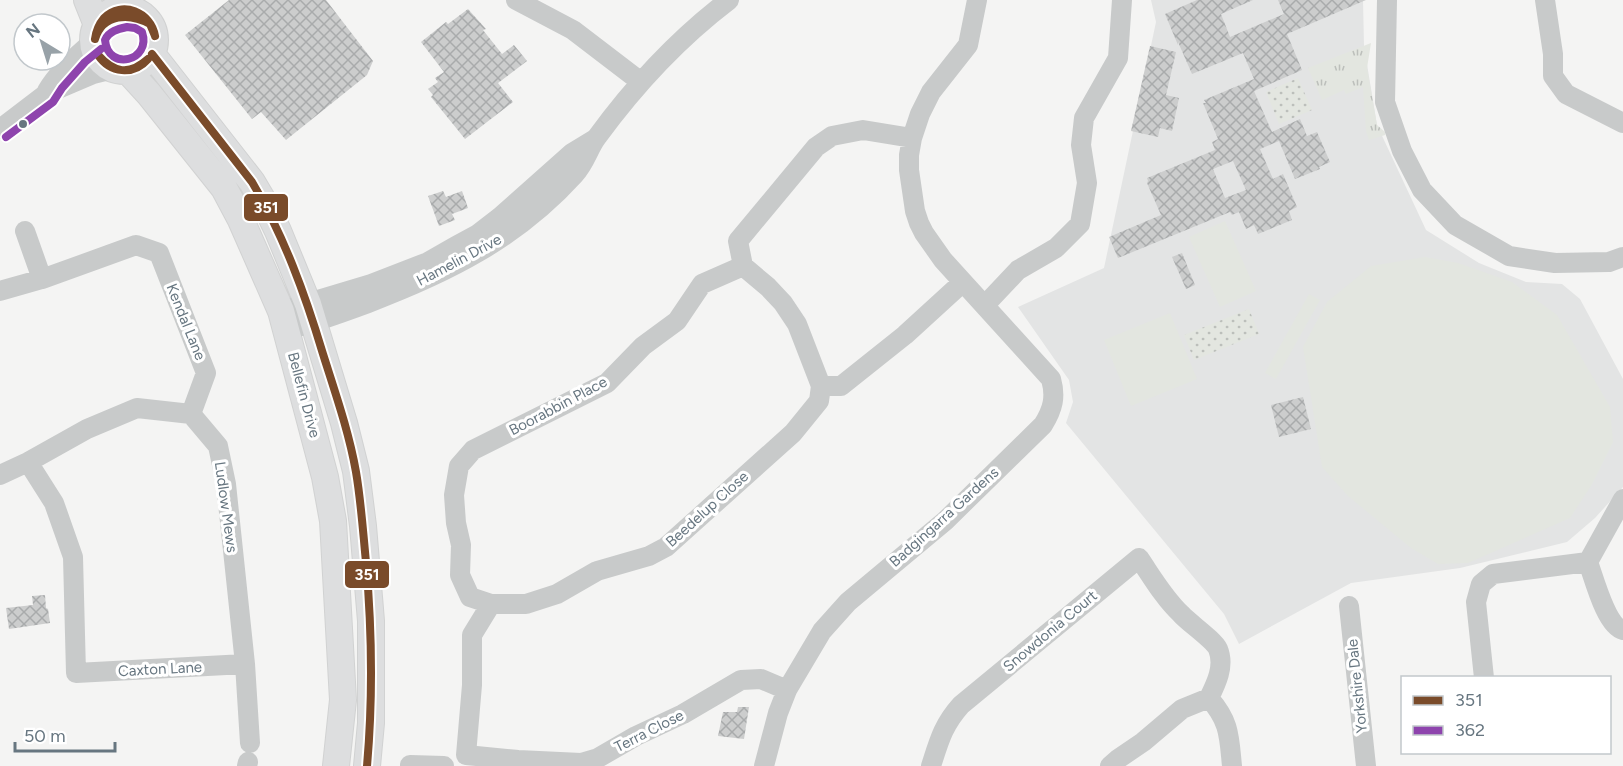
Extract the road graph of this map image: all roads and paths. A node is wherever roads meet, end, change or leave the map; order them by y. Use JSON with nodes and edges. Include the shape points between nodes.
{"nodes":[{"id":1,"x":87,"y":0,"type":"edge"},
{"id":2,"x":516,"y":0,"type":"edge"},
{"id":3,"x":729,"y":0,"type":"edge"},
{"id":4,"x":977,"y":0,"type":"edge"},
{"id":5,"x":1122,"y":0,"type":"edge"},
{"id":6,"x":1387,"y":0,"type":"edge"},
{"id":7,"x":1545,"y":0,"type":"edge"},
{"id":8,"x":119,"y":5,"type":"edge"},
{"id":9,"x":96,"y":33,"type":"junction"},
{"id":10,"x":152,"y":54,"type":"junction"},
{"id":11,"x":120,"y":70,"type":"junction"},
{"id":12,"x":641,"y":82,"type":"junction"},
{"id":13,"x":46,"y":94,"type":"junction"},
{"id":14,"x":1623,"y":123,"type":"edge"},
{"id":15,"x":0,"y":129,"type":"edge"},
{"id":16,"x":912,"y":138,"type":"junction"},
{"id":17,"x":25,"y":231,"type":"dead end"},
{"id":18,"x":1623,"y":257,"type":"edge"},
{"id":19,"x":743,"y":266,"type":"junction"},
{"id":20,"x":42,"y":279,"type":"junction"},
{"id":21,"x":963,"y":282,"type":"junction"},
{"id":22,"x":0,"y":291,"type":"edge"},
{"id":23,"x":985,"y":305,"type":"junction"},
{"id":24,"x":311,"y":313,"type":"junction"},
{"id":25,"x":284,"y":321,"type":"junction"},
{"id":26,"x":821,"y":386,"type":"junction"},
{"id":27,"x":191,"y":414,"type":"junction"},
{"id":28,"x":28,"y":462,"type":"junction"},
{"id":29,"x":0,"y":475,"type":"edge"},
{"id":30,"x":1623,"y":499,"type":"edge"},
{"id":31,"x":1588,"y":562,"type":"junction"},
{"id":32,"x":491,"y":604,"type":"junction"},
{"id":33,"x":1348,"y":606,"type":"dead end"},
{"id":34,"x":1623,"y":630,"type":"edge"},
{"id":35,"x":245,"y":664,"type":"junction"},
{"id":36,"x":1484,"y":676,"type":"edge"},
{"id":37,"x":787,"y":690,"type":"junction"},
{"id":38,"x":1209,"y":698,"type":"junction"},
{"id":39,"x":466,"y":755,"type":"junction"},
{"id":40,"x":248,"y":757,"type":"edge"},
{"id":41,"x":410,"y":765,"type":"edge"},
{"id":42,"x":336,"y":766,"type":"edge"},
{"id":43,"x":367,"y":766,"type":"edge"},
{"id":44,"x":444,"y":766,"type":"edge"},
{"id":45,"x":450,"y":766,"type":"edge"},
{"id":46,"x":764,"y":766,"type":"edge"},
{"id":47,"x":931,"y":766,"type":"edge"},
{"id":48,"x":1110,"y":766,"type":"edge"},
{"id":49,"x":1232,"y":766,"type":"edge"},
{"id":50,"x":1366,"y":766,"type":"edge"}],
"edges":[{"from":1,"to":9,"type":"main road"},
{"from":2,"to":12,"type":"street","via":[[573,30]]},
{"from":3,"to":12,"type":"street","name":"Hamelin Drive","via":[[702,21]]},
{"from":4,"to":16,"type":"street","name":"Badgingarra Gardens","via":[[968,45],[931,92]]},
{"from":5,"to":23,"type":"street","via":[[1118,58],[1084,118],[1081,145],[1087,183],[1080,224],[1056,248],[1018,270]]},
{"from":6,"to":18,"type":"street","via":[[1385,102],[1402,151],[1422,190],[1455,225],[1509,255],[1555,263],[1609,262]]},
{"from":7,"to":14,"type":"street","via":[[1552,75],[1566,94]]},
{"from":8,"to":9,"type":"main road","via":[[119,10],[106,15]]},
{"from":8,"to":10,"type":"main road","via":[[145,17],[153,28],[156,41]]},
{"from":9,"to":11,"type":"main road","via":[[99,57]]},
{"from":9,"to":13,"type":"street"},
{"from":10,"to":11,"type":"main road","via":[[138,68]]},
{"from":10,"to":24,"type":"main road","name":"Bellefin Drive","via":[[252,182],[278,231]]},
{"from":11,"to":13,"type":"street","via":[[93,74]]},
{"from":11,"to":25,"type":"main road","name":"Bellefin Drive","via":[[149,94],[224,188]]},
{"from":12,"to":24,"type":"street","name":"Hamelin Drive","via":[[596,139],[572,153],[478,234],[428,262]]},
{"from":13,"to":15,"type":"street"},
{"from":16,"to":19,"type":"street","via":[[863,130],[832,136],[816,147],[738,241]]},
{"from":16,"to":21,"type":"street","name":"Badgingarra Gardens","via":[[909,170],[919,223],[930,243]]},
{"from":17,"to":20,"type":"street"},
{"from":19,"to":26,"type":"street","via":[[787,310]]},
{"from":19,"to":32,"type":"street","name":"Boorabbin Place","via":[[702,284],[677,321],[643,346],[607,383],[473,450],[459,466],[454,495],[461,545],[460,575],[470,597]]},
{"from":20,"to":22,"type":"street"},
{"from":20,"to":27,"type":"street","name":"Kendal Lane","via":[[136,245],[159,253],[206,373]]},
{"from":21,"to":23,"type":"street","name":"Badgingarra Gardens"},
{"from":21,"to":26,"type":"street","via":[[841,386]]},
{"from":23,"to":37,"type":"street","name":"Badgingarra Gardens","via":[[1051,379],[1054,392],[1048,416],[945,521],[848,602],[822,631]]},
{"from":24,"to":25,"type":"street","name":"Hamelin Drive"},
{"from":24,"to":43,"type":"main road","name":"Bellefin Drive","via":[[356,471],[363,526],[371,621]]},
{"from":25,"to":42,"type":"main road","name":"Bellefin Drive","via":[[333,521],[344,700]]},
{"from":26,"to":32,"type":"street","name":"Beedelup Close","via":[[819,400],[793,433],[666,547],[597,571],[557,594],[526,604]]},
{"from":27,"to":28,"type":"street","via":[[137,408],[87,429]]},
{"from":27,"to":35,"type":"street","name":"Ludlow Mews","via":[[218,446],[226,484]]},
{"from":28,"to":29,"type":"street"},
{"from":28,"to":35,"type":"street","name":"Caxton Lane","via":[[54,503],[73,556],[76,673]]},
{"from":30,"to":31,"type":"street"},
{"from":31,"to":34,"type":"street","via":[[1609,619]]},
{"from":31,"to":36,"type":"street","via":[[1493,574],[1480,584],[1476,602]]},
{"from":32,"to":39,"type":"street","via":[[472,635]]},
{"from":33,"to":50,"type":"street","name":"Yorkshire Dale"},
{"from":35,"to":40,"type":"street","name":"Ludlow Mews"},
{"from":37,"to":39,"type":"street","name":"Terra Close","via":[[761,679],[741,680],[683,714],[581,763]]},
{"from":37,"to":46,"type":"street","name":"Badgingarra Gardens"},
{"from":38,"to":47,"type":"street","name":"Snowdonia Court","via":[[1219,672],[1221,659],[1217,647],[1180,613],[1139,558],[961,705],[943,729]]},
{"from":38,"to":48,"type":"street","via":[[1182,709]]},
{"from":38,"to":49,"type":"street","via":[[1225,720]]},
{"from":39,"to":45,"type":"street"},
{"from":41,"to":44,"type":"street"}]}
